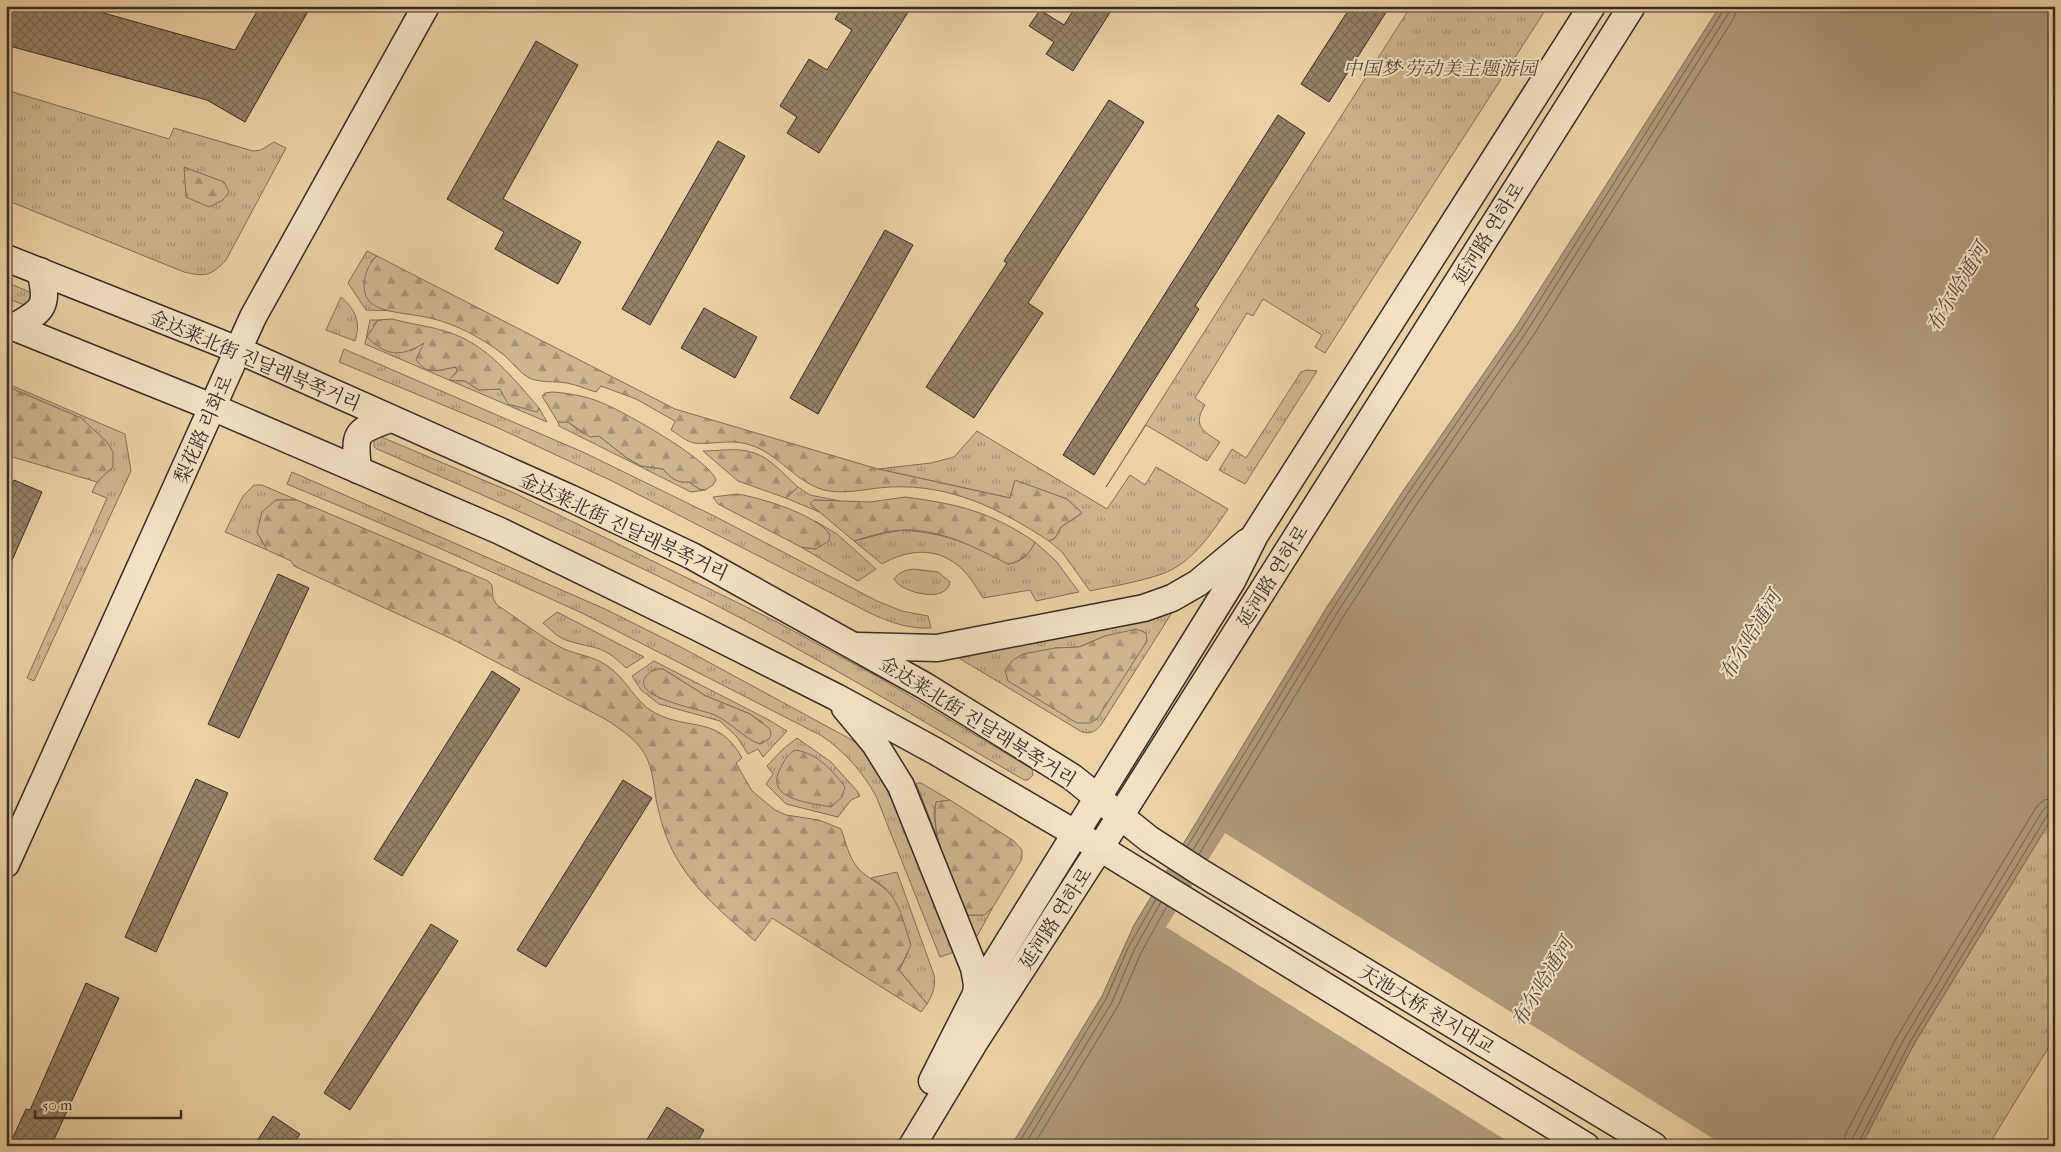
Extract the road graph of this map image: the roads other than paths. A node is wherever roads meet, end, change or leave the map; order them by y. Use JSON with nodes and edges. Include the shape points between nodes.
{"nodes":[{"id":1,"x":426,"y":6,"type":"edge"},
{"id":2,"x":1592,"y":6,"type":"edge"},
{"id":3,"x":1632,"y":6,"type":"edge"},
{"id":4,"x":6,"y":258,"type":"edge"},
{"id":5,"x":40,"y":271,"type":"junction"},
{"id":6,"x":10,"y":325,"type":"edge"},
{"id":7,"x":238,"y":350,"type":"junction"},
{"id":8,"x":212,"y":407,"type":"junction"},
{"id":9,"x":390,"y":419,"type":"junction"},
{"id":10,"x":358,"y":470,"type":"junction"},
{"id":11,"x":1255,"y":535,"type":"junction"},
{"id":12,"x":855,"y":646,"type":"junction"},
{"id":13,"x":836,"y":697,"type":"junction"},
{"id":14,"x":1098,"y":798,"type":"junction"},
{"id":15,"x":1120,"y":815,"type":"junction"},
{"id":16,"x":1075,"y":834,"type":"junction"},
{"id":17,"x":1100,"y":848,"type":"junction"},
{"id":18,"x":6,"y":864,"type":"edge"},
{"id":19,"x":1200,"y":872,"type":"joint"},
{"id":20,"x":976,"y":994,"type":"junction"},
{"id":21,"x":894,"y":1146,"type":"edge"},
{"id":22,"x":912,"y":1146,"type":"edge"},
{"id":23,"x":1586,"y":1146,"type":"edge"},
{"id":24,"x":1654,"y":1146,"type":"edge"}],
"edges":[{"from":1,"to":7,"type":"main road","name":"梨花路 리화로","via":[[260,304]]},
{"from":2,"to":11,"type":"main road","name":"延河路 연하로"},
{"from":3,"to":15,"type":"main road","name":"延河路 연하로"},
{"from":4,"to":5,"type":"main road","name":"金达莱北街 진달래북쪽거리"},
{"from":5,"to":6,"type":"main road","via":[[45,292],[43,306],[34,316]]},
{"from":5,"to":7,"type":"main road","name":"金达莱北街 진달래북쪽거리"},
{"from":6,"to":8,"type":"main road"},
{"from":7,"to":8,"type":"main road","name":"梨花路 리화로"},
{"from":7,"to":9,"type":"main road","name":"金达莱北街 진달래북쪽거리"},
{"from":8,"to":10,"type":"main road"},
{"from":8,"to":18,"type":"main road","name":"梨花路 리화로"},
{"from":9,"to":10,"type":"main road","via":[[362,429],[355,448]]},
{"from":9,"to":12,"type":"main road","name":"金达莱北街 진달래북쪽거리","via":[[692,556]]},
{"from":10,"to":13,"type":"main road","via":[[500,531]]},
{"from":11,"to":12,"type":"main road","via":[[1198,583],[1172,598],[1144,608],[937,648]]},
{"from":11,"to":14,"type":"main road","name":"延河路 연하로","via":[[1232,581]]},
{"from":12,"to":14,"type":"main road","name":"金达莱北街 진달래북쪽거리","via":[[1056,767]]},
{"from":13,"to":16,"type":"main road","via":[[906,734]]},
{"from":13,"to":20,"type":"main road","via":[[875,744],[901,786],[974,968]]},
{"from":14,"to":15,"type":"main road","name":"金达莱北街 진달래북쪽거리"},
{"from":14,"to":16,"type":"main road","name":"延河路 연하로"},
{"from":15,"to":17,"type":"main road","name":"延河路 연하로"},
{"from":15,"to":19,"type":"main road","name":"金达莱北街 진달래북쪽거리","via":[[1149,839]]},
{"from":16,"to":17,"type":"main road"},
{"from":16,"to":20,"type":"main road","name":"延河路 연하로"},
{"from":17,"to":22,"type":"main road","name":"延河路 연하로","via":[[974,1043]]},
{"from":17,"to":23,"type":"main road","name":"天池大桥 천지대교"},
{"from":19,"to":24,"type":"main road","name":"天池大桥 천지대교"},
{"from":20,"to":21,"type":"main road","name":"延河路 연하로","via":[[944,1060]]}]}
